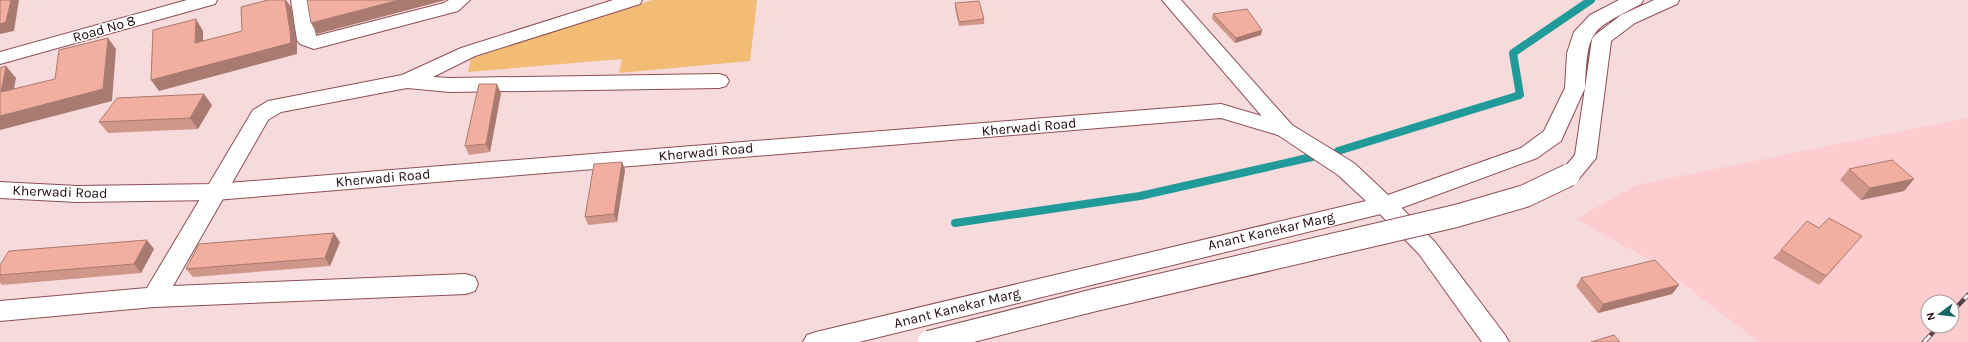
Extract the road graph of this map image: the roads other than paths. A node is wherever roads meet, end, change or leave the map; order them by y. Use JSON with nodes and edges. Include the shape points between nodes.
{"nodes":[{"id":1,"x":208,"y":0,"type":"edge"},
{"id":2,"x":300,"y":0,"type":"edge"},
{"id":3,"x":461,"y":0,"type":"edge"},
{"id":4,"x":634,"y":0,"type":"edge"},
{"id":5,"x":1171,"y":0,"type":"edge"},
{"id":6,"x":1634,"y":0,"type":"edge"},
{"id":7,"x":1670,"y":0,"type":"edge"},
{"id":8,"x":0,"y":58,"type":"edge"},
{"id":9,"x":408,"y":81,"type":"junction"},
{"id":10,"x":719,"y":81,"type":"dead end"},
{"id":11,"x":1284,"y":130,"type":"junction"},
{"id":12,"x":0,"y":190,"type":"edge"},
{"id":13,"x":215,"y":192,"type":"junction"},
{"id":14,"x":1385,"y":205,"type":"junction"},
{"id":15,"x":466,"y":284,"type":"dead end"},
{"id":16,"x":154,"y":297,"type":"junction"},
{"id":17,"x":0,"y":311,"type":"edge"},
{"id":18,"x":816,"y":342,"type":"edge"},
{"id":19,"x":929,"y":342,"type":"edge"},
{"id":20,"x":1496,"y":342,"type":"edge"}],
"edges":[{"from":1,"to":8,"type":"street","name":"Road No 8"},
{"from":2,"to":3,"type":"street","via":[[307,40],[314,43],[451,7]]},
{"from":4,"to":9,"type":"street","via":[[468,52]]},
{"from":5,"to":11,"type":"street"},
{"from":6,"to":14,"type":"street","name":"Anant Kanekar Marg","via":[[1597,19],[1584,32],[1577,53],[1575,88],[1553,136],[1529,153]]},
{"from":7,"to":19,"type":"street","name":"Anant Kanekar Marg","bridge":true,"via":[[1628,19],[1602,39],[1585,158],[1569,175],[1525,196],[1456,216],[1095,300]]},
{"from":9,"to":10,"type":"street","via":[[450,85]]},
{"from":9,"to":13,"type":"street","via":[[275,106],[260,115]]},
{"from":11,"to":13,"type":"street","name":"Kherwadi Road","via":[[1221,111]]},
{"from":11,"to":14,"type":"street","name":"Kherwadi Road","via":[[1346,170]]},
{"from":12,"to":13,"type":"street","name":"Kherwadi Road","via":[[77,194]]},
{"from":13,"to":16,"type":"street"},
{"from":14,"to":18,"type":"street","name":"Anant Kanekar Marg"},
{"from":14,"to":20,"type":"street","name":"Kherwadi Road","via":[[1427,248]]},
{"from":15,"to":16,"type":"street"},
{"from":16,"to":17,"type":"street"}]}
